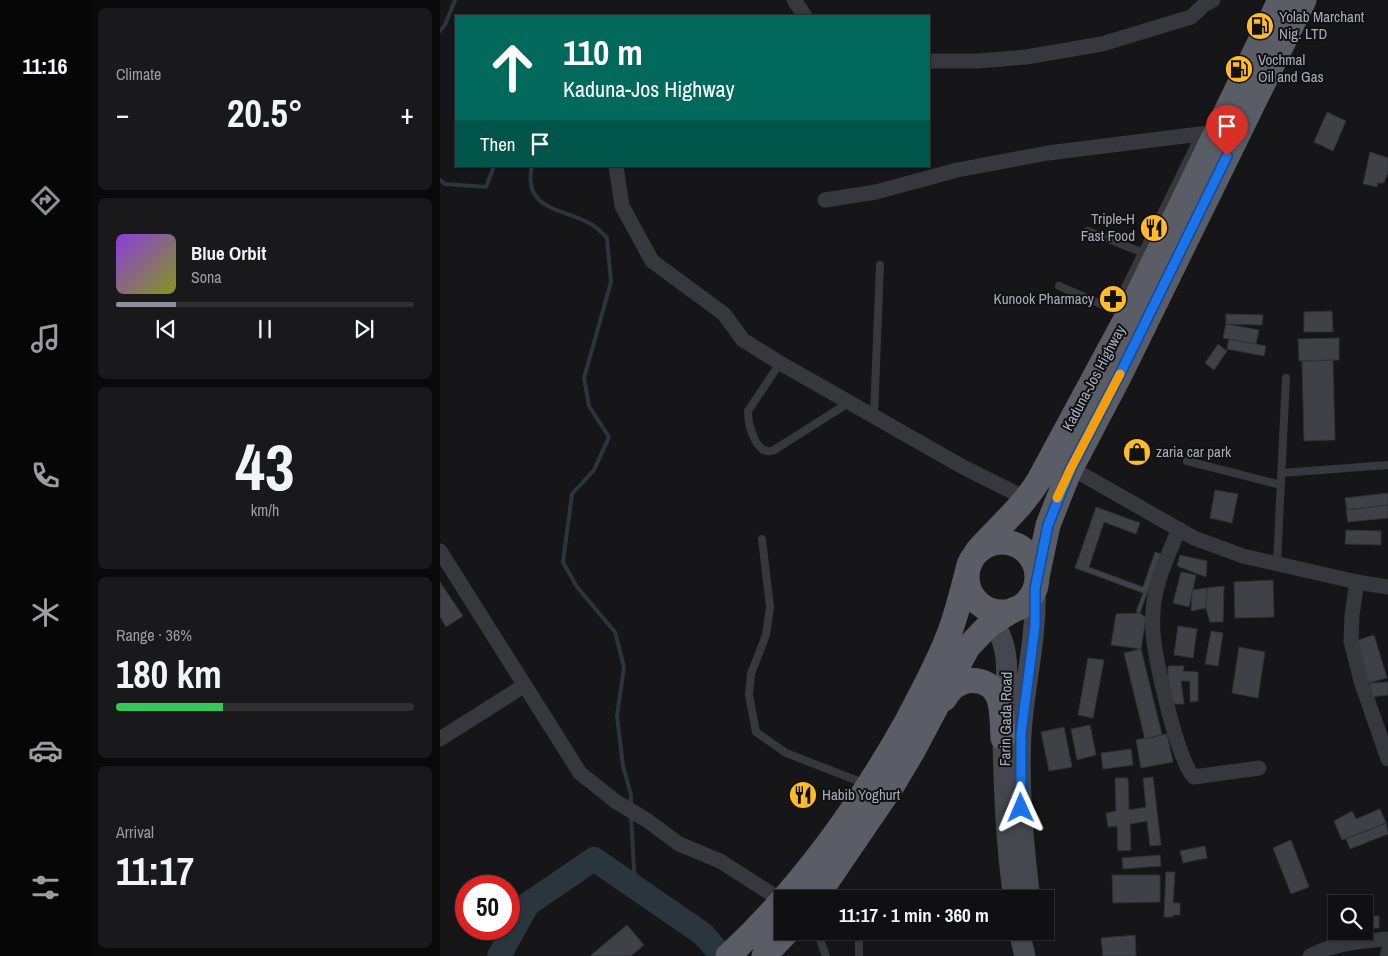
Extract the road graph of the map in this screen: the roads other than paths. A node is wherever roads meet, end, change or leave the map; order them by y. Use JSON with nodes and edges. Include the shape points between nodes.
{"nodes":[{"id":1,"x":794,"y":0,"type":"edge"},
{"id":2,"x":1213,"y":0,"type":"edge"},
{"id":3,"x":1280,"y":0,"type":"edge"},
{"id":4,"x":1304,"y":0,"type":"edge"},
{"id":5,"x":804,"y":15,"type":"edge"},
{"id":6,"x":930,"y":61,"type":"edge"},
{"id":7,"x":1208,"y":133,"type":"junction"},
{"id":8,"x":616,"y":167,"type":"edge"},
{"id":9,"x":825,"y":200,"type":"dead end"},
{"id":10,"x":1088,"y":231,"type":"dead end"},
{"id":11,"x":1141,"y":252,"type":"junction"},
{"id":12,"x":880,"y":265,"type":"dead end"},
{"id":13,"x":1059,"y":286,"type":"dead end"},
{"id":14,"x":1121,"y":312,"type":"junction"},
{"id":15,"x":780,"y":363,"type":"junction"},
{"id":16,"x":1286,"y":378,"type":"dead end"},
{"id":17,"x":850,"y":402,"type":"junction"},
{"id":18,"x":874,"y":416,"type":"junction"},
{"id":19,"x":1187,"y":461,"type":"dead end"},
{"id":20,"x":1388,"y":465,"type":"edge"},
{"id":21,"x":1071,"y":468,"type":"junction"},
{"id":22,"x":1281,"y":473,"type":"junction"},
{"id":23,"x":1281,"y":485,"type":"junction"},
{"id":24,"x":1027,"y":499,"type":"junction"},
{"id":25,"x":1178,"y":529,"type":"junction"},
{"id":26,"x":762,"y":539,"type":"dead end"},
{"id":27,"x":440,"y":551,"type":"edge"},
{"id":28,"x":972,"y":562,"type":"junction"},
{"id":29,"x":1277,"y":563,"type":"junction"},
{"id":30,"x":1357,"y":582,"type":"junction"},
{"id":31,"x":1036,"y":583,"type":"junction"},
{"id":32,"x":1388,"y":587,"type":"edge"},
{"id":33,"x":997,"y":612,"type":"junction"},
{"id":34,"x":525,"y":685,"type":"junction"},
{"id":35,"x":935,"y":711,"type":"junction"},
{"id":36,"x":1003,"y":738,"type":"junction"},
{"id":37,"x":440,"y":739,"type":"edge"},
{"id":38,"x":1388,"y":758,"type":"edge"},
{"id":39,"x":1260,"y":768,"type":"dead end"},
{"id":40,"x":868,"y":784,"type":"junction"},
{"id":41,"x":790,"y":890,"type":"edge"},
{"id":42,"x":821,"y":890,"type":"edge"},
{"id":43,"x":1013,"y":890,"type":"edge"},
{"id":44,"x":1029,"y":890,"type":"edge"},
{"id":45,"x":774,"y":896,"type":"edge"},
{"id":46,"x":774,"y":908,"type":"edge"},
{"id":47,"x":1388,"y":939,"type":"edge"},
{"id":48,"x":820,"y":940,"type":"edge"},
{"id":49,"x":859,"y":940,"type":"edge"},
{"id":50,"x":1021,"y":940,"type":"edge"},
{"id":51,"x":1034,"y":940,"type":"edge"},
{"id":52,"x":1388,"y":952,"type":"edge"},
{"id":53,"x":728,"y":956,"type":"edge"},
{"id":54,"x":826,"y":956,"type":"edge"},
{"id":55,"x":859,"y":956,"type":"edge"},
{"id":56,"x":1025,"y":956,"type":"edge"},
{"id":57,"x":1035,"y":956,"type":"edge"},
{"id":58,"x":1310,"y":956,"type":"edge"},
{"id":59,"x":1387,"y":956,"type":"edge"}],
"edges":[{"from":1,"to":5,"type":"street"},
{"from":2,"to":6,"type":"street","via":[[1191,17],[1102,44],[1026,57]]},
{"from":3,"to":7,"type":"highway","name":"Kaduna-Jos Highway"},
{"from":4,"to":21,"type":"highway","name":"Kaduna-Jos Highway"},
{"from":7,"to":9,"type":"street","via":[[1048,153],[958,170],[876,192]]},
{"from":7,"to":11,"type":"lane"},
{"from":7,"to":14,"type":"highway","name":"Kaduna-Jos Highway"},
{"from":8,"to":15,"type":"street","via":[[622,206],[652,261],[724,314],[743,340]]},
{"from":10,"to":11,"type":"lane"},
{"from":11,"to":14,"type":"lane"},
{"from":12,"to":18,"type":"lane"},
{"from":13,"to":14,"type":"lane"},
{"from":14,"to":24,"type":"highway","name":"Kaduna-Jos Highway","via":[[1048,464]]},
{"from":15,"to":17,"type":"street"},
{"from":15,"to":17,"type":"lane","via":[[748,411],[756,441],[764,451],[774,450]]},
{"from":16,"to":22,"type":"lane"},
{"from":17,"to":18,"type":"street"},
{"from":18,"to":24,"type":"street"},
{"from":19,"to":23,"type":"lane"},
{"from":20,"to":22,"type":"lane"},
{"from":21,"to":25,"type":"street"},
{"from":21,"to":31,"type":"highway","name":"Kaduna-Jos Highway","via":[[1048,525]]},
{"from":22,"to":23,"type":"lane"},
{"from":23,"to":29,"type":"lane"},
{"from":24,"to":28,"type":"highway","name":"Kaduna-Jos Highway"},
{"from":25,"to":29,"type":"street","via":[[1243,556]]},
{"from":25,"to":39,"type":"street","via":[[1159,576],[1152,631],[1179,752],[1194,777]]},
{"from":26,"to":40,"type":"lane","via":[[770,607],[766,635],[751,674],[749,695],[756,732],[786,753]]},
{"from":27,"to":34,"type":"street"},
{"from":28,"to":31,"type":"highway","via":[[985,546],[1009,542],[1018,545],[1032,559]]},
{"from":28,"to":33,"type":"highway","via":[[968,586],[973,598]]},
{"from":28,"to":40,"type":"highway","via":[[950,632],[936,664],[890,751]]},
{"from":29,"to":30,"type":"street"},
{"from":30,"to":32,"type":"street"},
{"from":30,"to":38,"type":"street","via":[[1351,641],[1361,681]]},
{"from":31,"to":33,"type":"highway","via":[[1028,600]]},
{"from":31,"to":44,"type":"main road","name":"Farin Gada Road","via":[[1035,626],[1020,763],[1021,824]]},
{"from":33,"to":35,"type":"highway","via":[[968,648]]},
{"from":33,"to":36,"type":"main road","name":"Farin Gada Road","via":[[1008,683]]},
{"from":34,"to":37,"type":"street"},
{"from":34,"to":45,"type":"street","via":[[580,773],[679,844],[720,862]]},
{"from":35,"to":36,"type":"highway","via":[[953,687],[970,680],[985,682],[999,699]]},
{"from":35,"to":42,"type":"highway","via":[[892,786]]},
{"from":36,"to":43,"type":"main road","name":"Farin Gada Road"},
{"from":40,"to":41,"type":"highway","via":[[817,858]]},
{"from":46,"to":53,"type":"highway"},
{"from":47,"to":58,"type":"street","via":[[1353,942]]},
{"from":48,"to":54,"type":"lane"},
{"from":49,"to":55,"type":"lane"},
{"from":50,"to":56,"type":"main road"},
{"from":51,"to":57,"type":"main road"},
{"from":52,"to":59,"type":"street"}]}
